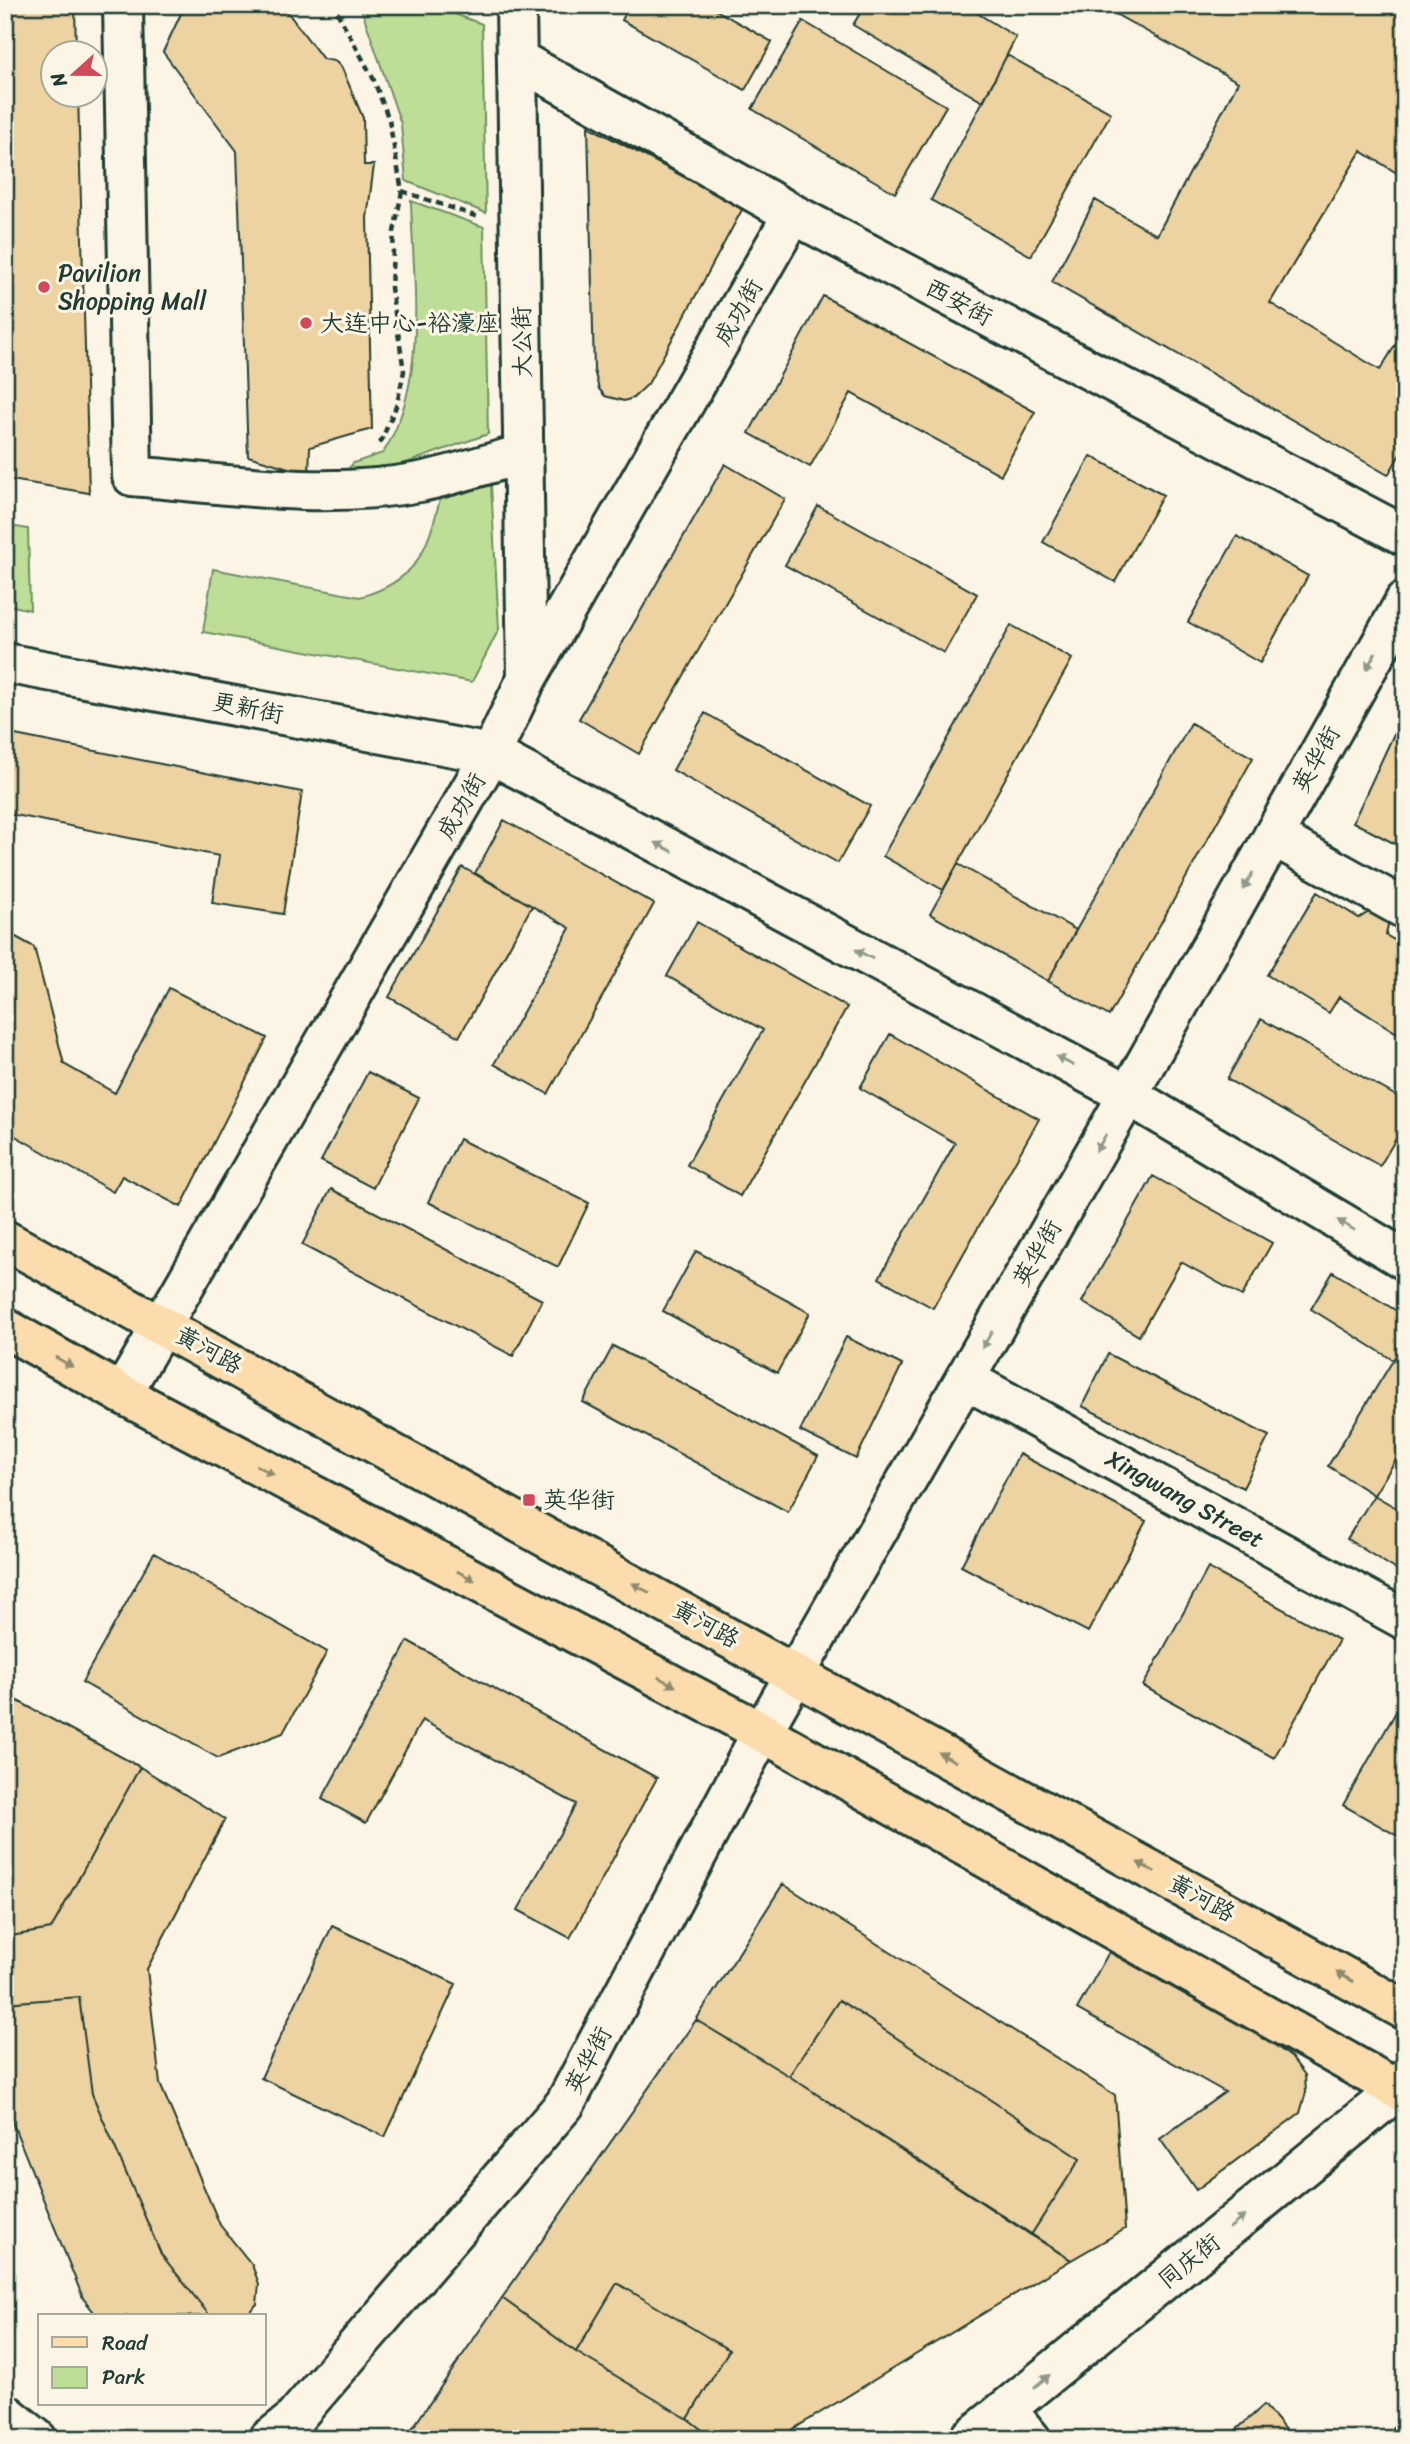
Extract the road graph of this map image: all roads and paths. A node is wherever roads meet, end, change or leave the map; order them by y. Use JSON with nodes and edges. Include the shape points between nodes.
{"nodes":[{"id":1,"x":123,"y":5,"type":"edge"},
{"id":2,"x":516,"y":5,"type":"edge"},
{"id":3,"x":337,"y":12,"type":"dead end"},
{"id":4,"x":517,"y":59,"type":"junction"},
{"id":5,"x":402,"y":191,"type":"junction"},
{"id":6,"x":793,"y":215,"type":"junction"},
{"id":7,"x":492,"y":224,"type":"dead end"},
{"id":8,"x":378,"y":448,"type":"dead end"},
{"id":9,"x":523,"y":454,"type":"junction"},
{"id":10,"x":1405,"y":536,"type":"edge"},
{"id":11,"x":1405,"y":601,"type":"edge"},
{"id":12,"x":5,"y":663,"type":"edge"},
{"id":13,"x":527,"y":678,"type":"junction"},
{"id":14,"x":491,"y":754,"type":"junction"},
{"id":15,"x":1273,"y":836,"type":"junction"},
{"id":16,"x":1405,"y":909,"type":"edge"},
{"id":17,"x":1128,"y":1096,"type":"junction"},
{"id":18,"x":5,"y":1240,"type":"edge"},
{"id":19,"x":1405,"y":1260,"type":"edge"},
{"id":20,"x":163,"y":1324,"type":"junction"},
{"id":21,"x":5,"y":1328,"type":"edge"},
{"id":22,"x":965,"y":1379,"type":"junction"},
{"id":23,"x":122,"y":1394,"type":"junction"},
{"id":24,"x":1405,"y":1620,"type":"edge"},
{"id":25,"x":796,"y":1673,"type":"junction"},
{"id":26,"x":762,"y":1732,"type":"junction"},
{"id":27,"x":1405,"y":2010,"type":"edge"},
{"id":28,"x":1403,"y":2087,"type":"edge"},
{"id":29,"x":1007,"y":2410,"type":"junction"},
{"id":30,"x":5,"y":2413,"type":"edge"},
{"id":31,"x":37,"y":2439,"type":"edge"},
{"id":32,"x":269,"y":2439,"type":"edge"},
{"id":33,"x":969,"y":2439,"type":"edge"},
{"id":34,"x":1031,"y":2439,"type":"edge"}],
"edges":[{"from":1,"to":9,"type":"street","via":[[132,476],[258,487],[378,487],[419,482]]},
{"from":2,"to":4,"type":"street","name":"大公街"},
{"from":3,"to":5,"type":"path","via":[[390,120]]},
{"from":4,"to":6,"type":"street","name":"西安街"},
{"from":4,"to":9,"type":"street","name":"大公街"},
{"from":5,"to":7,"type":"path"},
{"from":5,"to":8,"type":"path","via":[[391,288],[404,371],[397,404]]},
{"from":6,"to":10,"type":"street","name":"西安街"},
{"from":6,"to":13,"type":"street","name":"成功街"},
{"from":9,"to":13,"type":"street","name":"大公街"},
{"from":11,"to":15,"type":"street","name":"英华街","one_way":true},
{"from":12,"to":14,"type":"street","name":"更新街"},
{"from":13,"to":14,"type":"street","name":"成功街"},
{"from":17,"to":14,"type":"street","name":"更新街","one_way":true},
{"from":14,"to":20,"type":"street","name":"成功街"},
{"from":15,"to":16,"type":"street"},
{"from":15,"to":17,"type":"street","name":"英华街","one_way":true},
{"from":19,"to":17,"type":"street","name":"更新街","one_way":true},
{"from":17,"to":22,"type":"street","name":"英华街","one_way":true},
{"from":18,"to":20,"type":"main road","name":"黄河路"},
{"from":20,"to":23,"type":"street","name":"成功街"},
{"from":25,"to":20,"type":"main road","name":"黄河路","one_way":true},
{"from":21,"to":23,"type":"main road","one_way":true},
{"from":22,"to":24,"type":"street","name":"Xingwang Street"},
{"from":22,"to":25,"type":"street","name":"英华街"},
{"from":23,"to":26,"type":"main road","one_way":true},
{"from":25,"to":26,"type":"street","name":"英华街"},
{"from":27,"to":25,"type":"main road","name":"黄河路","one_way":true},
{"from":26,"to":28,"type":"main road"},
{"from":26,"to":32,"type":"street","name":"英华街","via":[[565,2104],[292,2421]]},
{"from":29,"to":28,"type":"street","name":"同庆街","one_way":true},
{"from":29,"to":33,"type":"street","name":"同庆街"},
{"from":29,"to":34,"type":"street"},
{"from":30,"to":31,"type":"street"}]}
